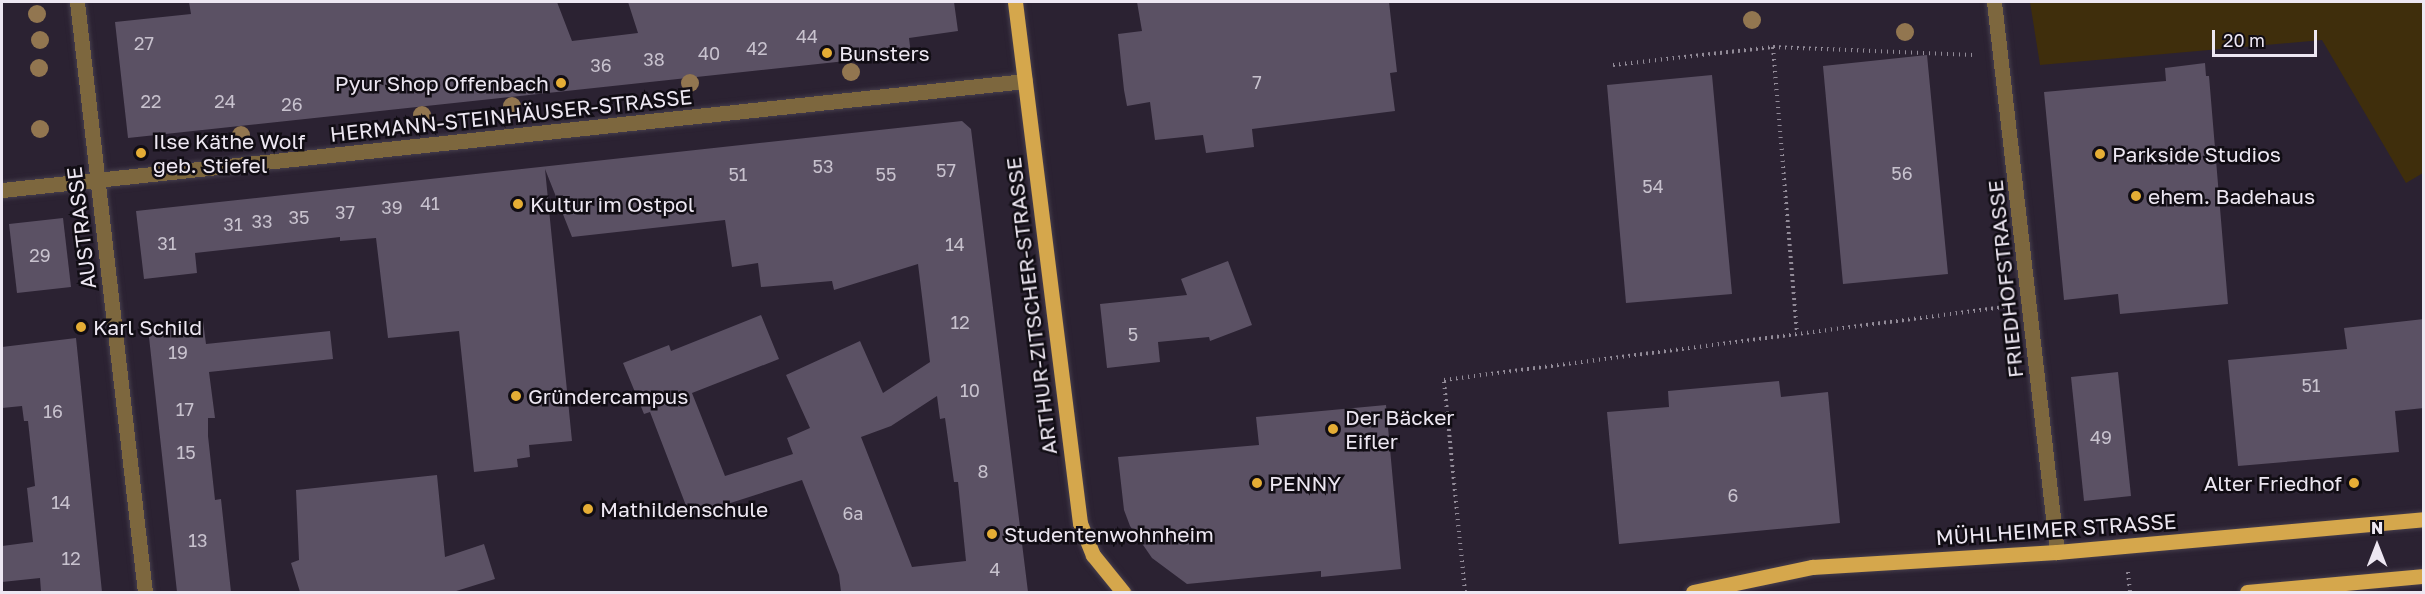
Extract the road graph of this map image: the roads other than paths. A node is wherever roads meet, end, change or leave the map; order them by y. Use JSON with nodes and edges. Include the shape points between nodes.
{"nodes":[{"id":1,"x":77,"y":2,"type":"edge"},
{"id":2,"x":1015,"y":2,"type":"edge"},
{"id":3,"x":1994,"y":2,"type":"edge"},
{"id":4,"x":1025,"y":81,"type":"junction"},
{"id":5,"x":97,"y":181,"type":"junction"},
{"id":6,"x":2,"y":190,"type":"edge"},
{"id":7,"x":2424,"y":519,"type":"edge"},
{"id":8,"x":2057,"y":552,"type":"junction"},
{"id":9,"x":2424,"y":576,"type":"edge"},
{"id":10,"x":2278,"y":591,"type":"edge"},
{"id":11,"x":145,"y":592,"type":"edge"},
{"id":12,"x":1123,"y":592,"type":"edge"},
{"id":13,"x":1693,"y":592,"type":"edge"},
{"id":14,"x":2247,"y":592,"type":"edge"}],
"edges":[{"from":1,"to":5,"type":"street","name":"AUSTRASSE"},
{"from":2,"to":4,"type":"main road","name":"ARTHUR-ZITSCHER-STRASSE"},
{"from":3,"to":8,"type":"street","name":"FRIEDHOFSTRASSE"},
{"from":4,"to":5,"type":"street","name":"HERMANN-STEINHÄUSER-STRASSE"},
{"from":4,"to":12,"type":"main road","name":"ARTHUR-ZITSCHER-STRASSE","via":[[1080,523],[1093,555]]},
{"from":5,"to":6,"type":"street","name":"HERMANN-STEINHÄUSER-STRASSE"},
{"from":5,"to":11,"type":"street","name":"AUSTRASSE"},
{"from":7,"to":8,"type":"main road","name":"MÜHLHEIMER STRASSE"},
{"from":8,"to":13,"type":"main road","name":"MÜHLHEIMER STRASSE","via":[[1812,567]]},
{"from":9,"to":10,"type":"main road"},
{"from":10,"to":14,"type":"main road"}]}
